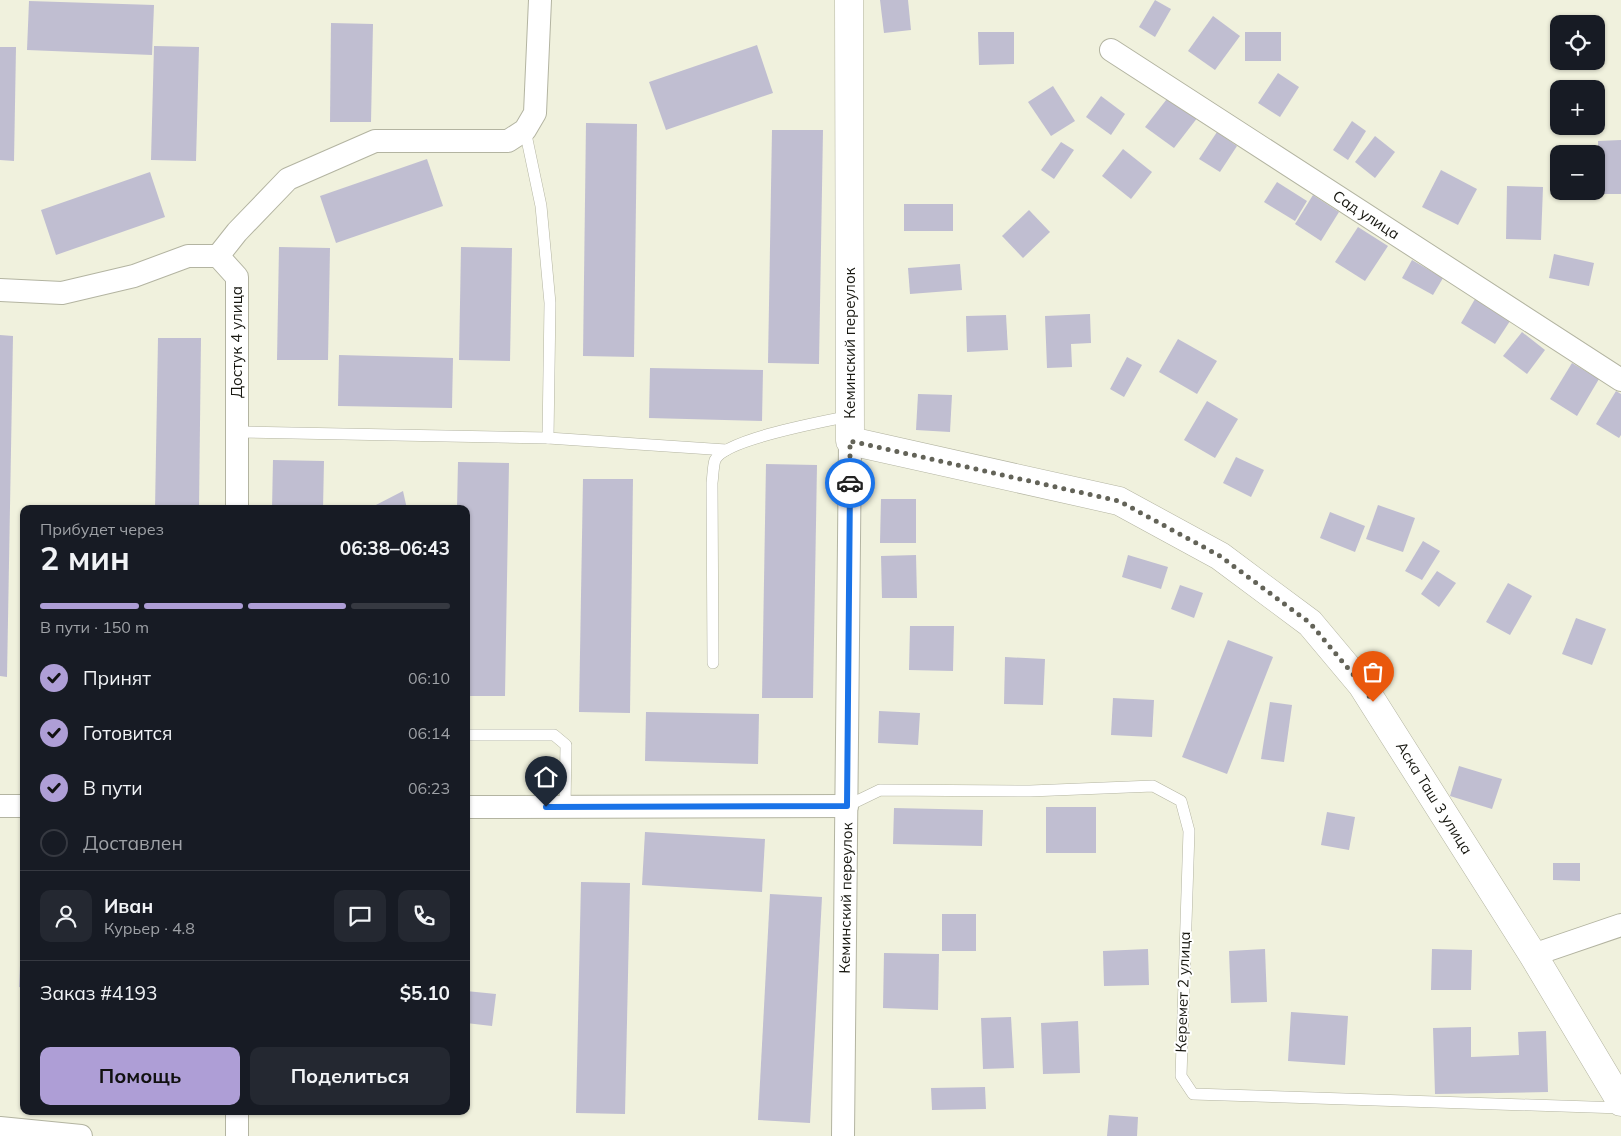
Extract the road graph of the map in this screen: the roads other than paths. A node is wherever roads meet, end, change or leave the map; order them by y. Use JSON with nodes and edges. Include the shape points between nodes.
{"nodes":[{"id":1,"x":540,"y":0,"type":"edge"},
{"id":2,"x":849,"y":0,"type":"edge"},
{"id":3,"x":1110,"y":50,"type":"dead end"},
{"id":4,"x":525,"y":130,"type":"junction"},
{"id":5,"x":218,"y":256,"type":"junction"},
{"id":6,"x":0,"y":290,"type":"edge"},
{"id":7,"x":1621,"y":380,"type":"edge"},
{"id":8,"x":850,"y":428,"type":"junction"},
{"id":9,"x":237,"y":432,"type":"junction"},
{"id":10,"x":548,"y":438,"type":"junction"},
{"id":11,"x":726,"y":450,"type":"junction"},
{"id":12,"x":237,"y":505,"type":"edge"},
{"id":13,"x":713,"y":663,"type":"dead end"},
{"id":14,"x":470,"y":735,"type":"edge"},
{"id":15,"x":0,"y":806,"type":"edge"},
{"id":16,"x":20,"y":806,"type":"edge"},
{"id":17,"x":847,"y":806,"type":"junction"},
{"id":18,"x":470,"y":807,"type":"edge"},
{"id":19,"x":565,"y":807,"type":"junction"},
{"id":20,"x":1621,"y":925,"type":"edge"},
{"id":21,"x":1533,"y":954,"type":"junction"},
{"id":22,"x":1621,"y":1102,"type":"edge"},
{"id":23,"x":1621,"y":1108,"type":"edge"},
{"id":24,"x":237,"y":1115,"type":"edge"},
{"id":25,"x":0,"y":1128,"type":"edge"},
{"id":26,"x":81,"y":1136,"type":"edge"},
{"id":27,"x":237,"y":1136,"type":"edge"},
{"id":28,"x":843,"y":1136,"type":"edge"}],
"edges":[{"from":1,"to":4,"type":"street","via":[[535,113]]},
{"from":2,"to":8,"type":"street","name":"Кеминский переулок"},
{"from":3,"to":7,"type":"street","name":"Сад улица"},
{"from":4,"to":5,"type":"street","via":[[508,141],[375,141],[288,179]]},
{"from":4,"to":10,"type":"lane","via":[[541,206],[550,303]]},
{"from":5,"to":6,"type":"street","via":[[188,256],[134,276],[62,293]]},
{"from":5,"to":9,"type":"street","name":"Достук 4 улица","via":[[237,277]]},
{"from":8,"to":11,"type":"lane","via":[[780,430]]},
{"from":8,"to":17,"type":"street","name":"Кеминский переулок"},
{"from":8,"to":21,"type":"street","name":"Аска Таш 3 улица","via":[[1119,501],[1220,556],[1310,623],[1362,685]]},
{"from":9,"to":10,"type":"lane"},
{"from":9,"to":12,"type":"street","name":"Достук 4 улица"},
{"from":10,"to":11,"type":"lane"},
{"from":11,"to":13,"type":"lane","via":[[716,459],[712,483]]},
{"from":14,"to":19,"type":"lane","via":[[554,734],[566,745]]},
{"from":15,"to":16,"type":"street"},
{"from":17,"to":19,"type":"street"},
{"from":17,"to":23,"type":"lane","name":"Керемет 2 улица","via":[[880,790],[1030,791],[1154,786],[1181,800],[1189,831],[1180,1076],[1193,1094]]},
{"from":17,"to":28,"type":"street","name":"Кеминский переулок"},
{"from":18,"to":19,"type":"street"},
{"from":20,"to":21,"type":"street"},
{"from":21,"to":22,"type":"street","name":"Аска Таш 3 улица"},
{"from":24,"to":27,"type":"street"},
{"from":25,"to":26,"type":"street"}]}
